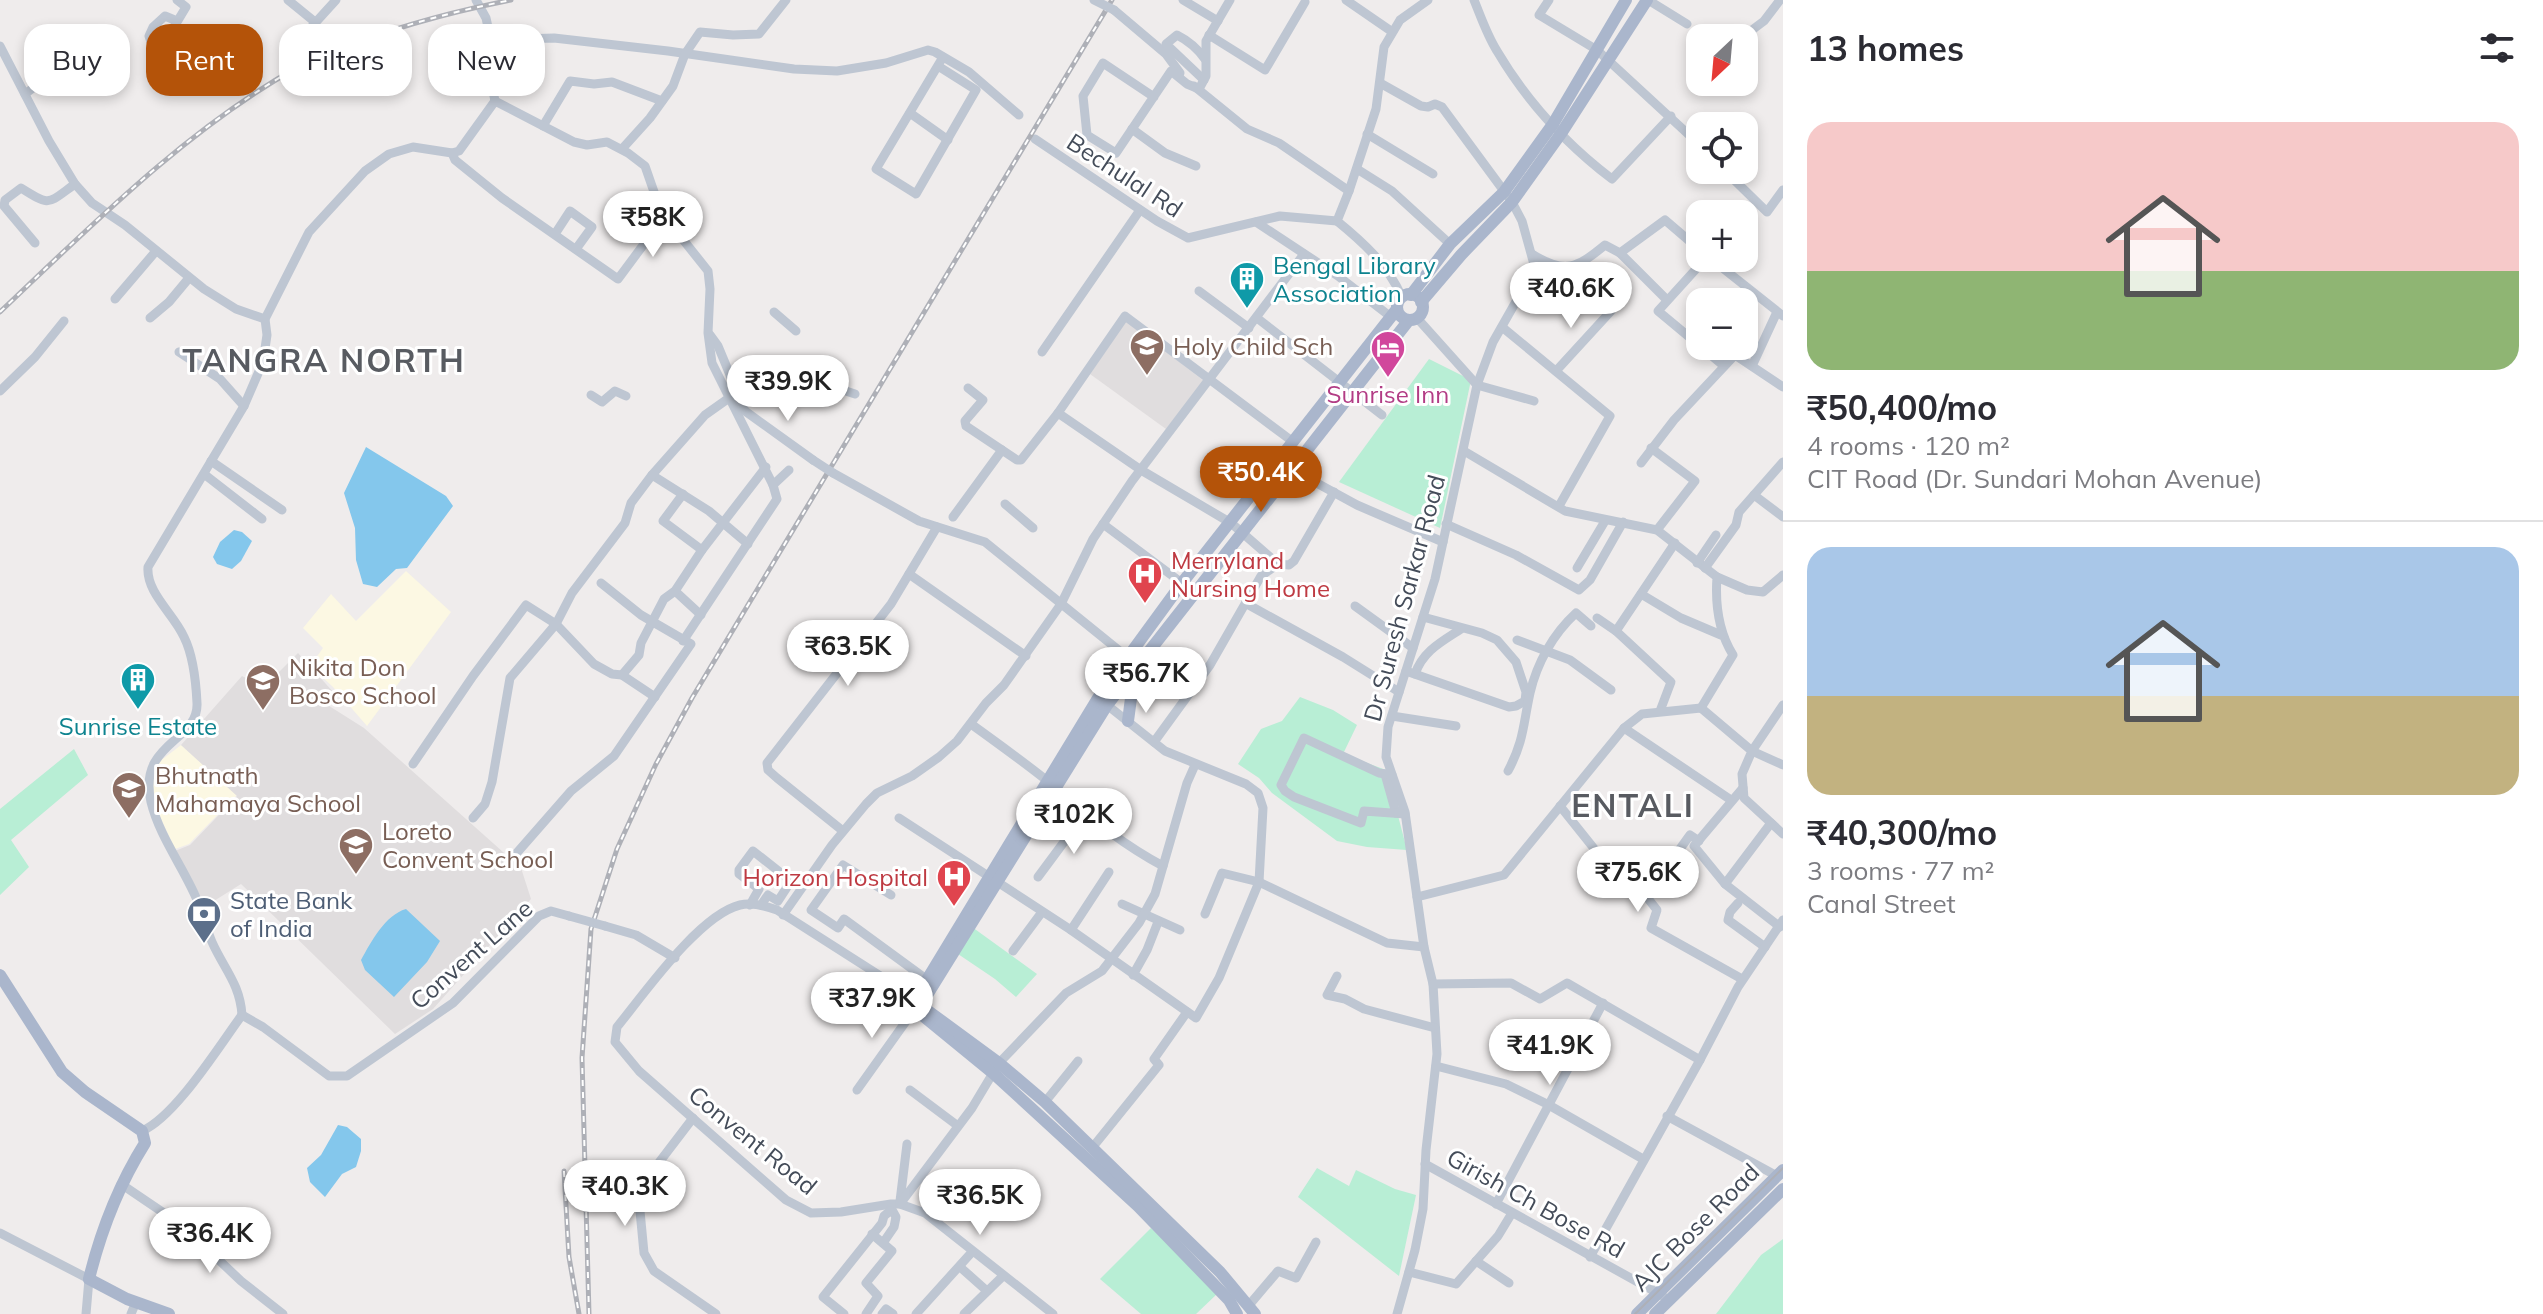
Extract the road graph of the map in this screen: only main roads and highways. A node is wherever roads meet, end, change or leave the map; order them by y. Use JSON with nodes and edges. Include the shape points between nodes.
{"nodes":[{"id":1,"x":1626,"y":0,"type":"edge"},
{"id":2,"x":1648,"y":0,"type":"edge"},
{"id":3,"x":1558,"y":128,"type":"junction"},
{"id":4,"x":1508,"y":197,"type":"junction"},
{"id":5,"x":1405,"y":304,"type":"junction"},
{"id":6,"x":1413,"y":319,"type":"junction"},
{"id":7,"x":1132,"y":666,"type":"junction"},
{"id":8,"x":1128,"y":721,"type":"road end"},
{"id":9,"x":1051,"y":785,"type":"junction"},
{"id":10,"x":992,"y":881,"type":"junction"},
{"id":11,"x":0,"y":975,"type":"edge"},
{"id":12,"x":917,"y":1004,"type":"junction"},
{"id":13,"x":996,"y":1068,"type":"junction"},
{"id":14,"x":1780,"y":1173,"type":"edge"},
{"id":15,"x":1783,"y":1189,"type":"edge"},
{"id":16,"x":1664,"y":1297,"type":"junction"},
{"id":17,"x":134,"y":1308,"type":"edge"},
{"id":18,"x":1252,"y":1309,"type":"edge"},
{"id":19,"x":169,"y":1314,"type":"edge"},
{"id":20,"x":1237,"y":1314,"type":"edge"},
{"id":21,"x":1637,"y":1314,"type":"edge"},
{"id":22,"x":1655,"y":1314,"type":"edge"}],
"edges":[{"from":1,"to":3,"type":"main road"},
{"from":2,"to":3,"type":"main road"},
{"from":3,"to":4,"type":"main road"},
{"from":4,"to":5,"type":"main road","via":[[1461,255]]},
{"from":4,"to":5,"type":"main road","via":[[1450,244]]},
{"from":5,"to":6,"type":"main road","via":[[1401,317]]},
{"from":5,"to":6,"type":"main road","via":[[1422,311]]},
{"from":5,"to":7,"type":"main road","via":[[1182,583]]},
{"from":6,"to":7,"type":"main road"},
{"from":7,"to":8,"type":"main road"},
{"from":7,"to":9,"type":"main road"},
{"from":7,"to":9,"type":"main road","via":[[1098,698]]},
{"from":9,"to":10,"type":"main road"},
{"from":10,"to":12,"type":"main road"},
{"from":10,"to":12,"type":"main road","via":[[926,979]]},
{"from":11,"to":17,"type":"main road","via":[[62,1072],[142,1131],[145,1143],[101,1232],[89,1279]]},
{"from":12,"to":13,"type":"main road"},
{"from":13,"to":18,"type":"main road","via":[[1045,1102]]},
{"from":13,"to":20,"type":"main road","via":[[1138,1206]]},
{"from":14,"to":16,"type":"main road","name":"AJC Bose Road"},
{"from":15,"to":16,"type":"main road"},
{"from":16,"to":21,"type":"main road","name":"AJC Bose Road"},
{"from":16,"to":22,"type":"main road"},
{"from":17,"to":19,"type":"main road"}]}
